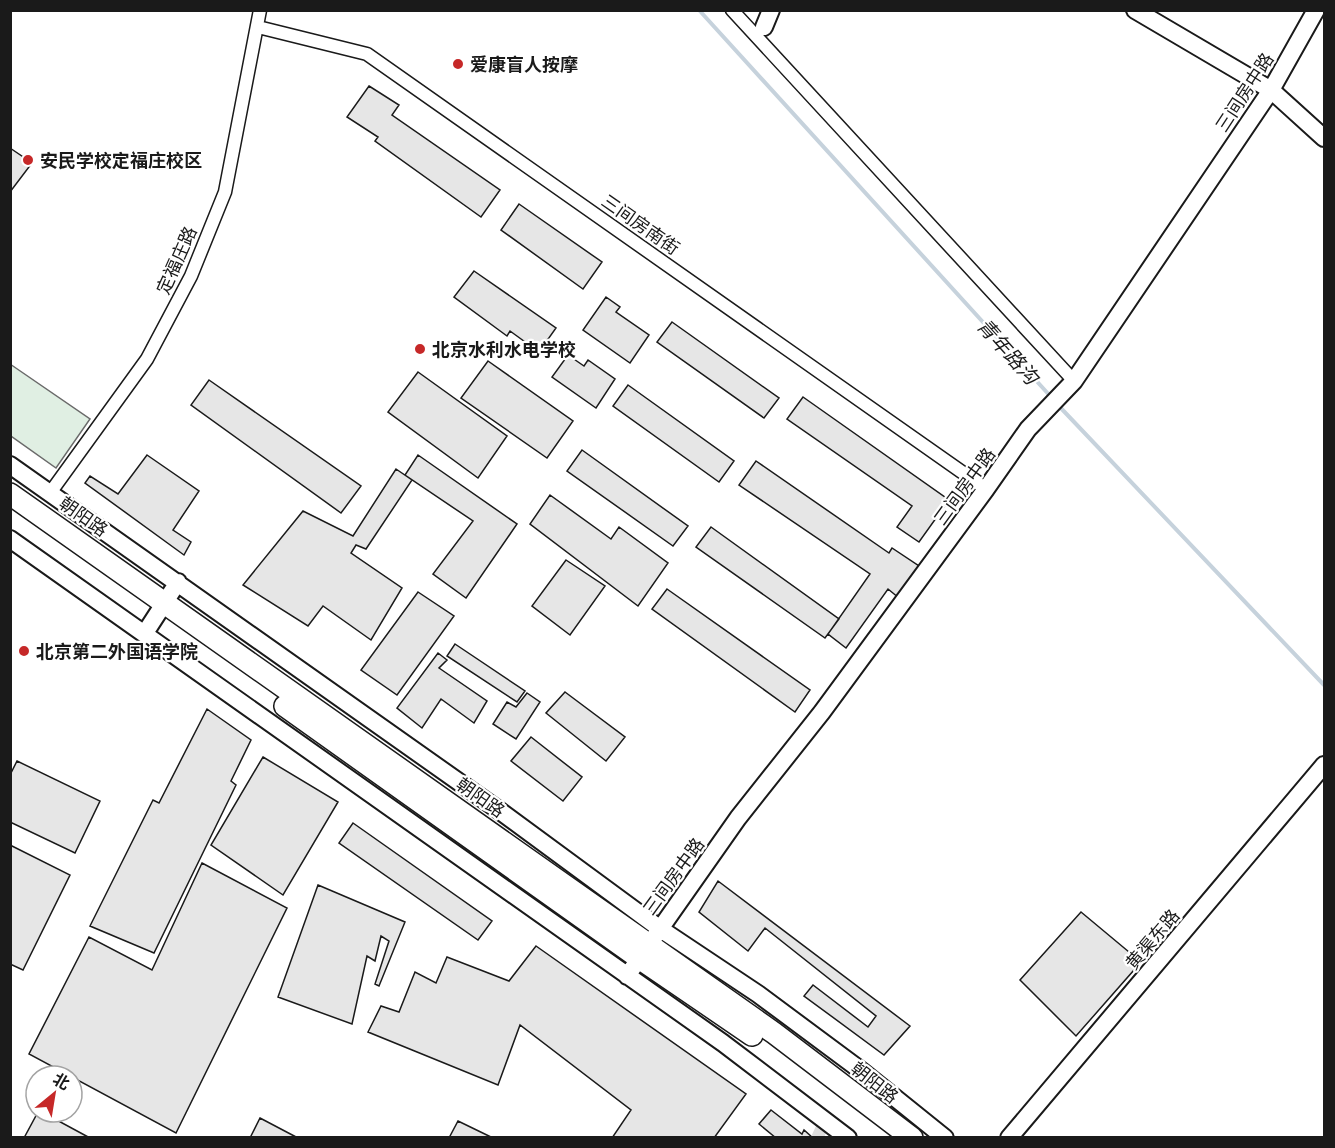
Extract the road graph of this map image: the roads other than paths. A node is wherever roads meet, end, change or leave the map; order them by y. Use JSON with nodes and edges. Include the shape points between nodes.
{"nodes":[{"id":1,"x":260,"y":10,"type":"edge"},
{"id":2,"x":732,"y":10,"type":"edge"},
{"id":3,"x":771,"y":10,"type":"edge"},
{"id":4,"x":1135,"y":10,"type":"edge"},
{"id":5,"x":1316,"y":10,"type":"edge"},
{"id":6,"x":258,"y":27,"type":"junction"},
{"id":7,"x":764,"y":27,"type":"dead end"},
{"id":8,"x":1271,"y":90,"type":"junction"},
{"id":9,"x":1324,"y":138,"type":"edge"},
{"id":10,"x":1071,"y":385,"type":"junction"},
{"id":11,"x":10,"y":465,"type":"edge"},
{"id":12,"x":986,"y":489,"type":"junction"},
{"id":13,"x":50,"y":493,"type":"junction"},
{"id":14,"x":10,"y":494,"type":"edge"},
{"id":15,"x":10,"y":511,"type":"edge"},
{"id":16,"x":10,"y":539,"type":"edge"},
{"id":17,"x":178,"y":582,"type":"junction"},
{"id":18,"x":161,"y":609,"type":"junction"},
{"id":19,"x":145,"y":633,"type":"junction"},
{"id":20,"x":1324,"y":765,"type":"edge"},
{"id":21,"x":649,"y":943,"type":"junction"},
{"id":22,"x":627,"y":976,"type":"junction"},
{"id":23,"x":848,"y":1137,"type":"edge"},
{"id":24,"x":889,"y":1137,"type":"edge"},
{"id":25,"x":912,"y":1137,"type":"edge"},
{"id":26,"x":945,"y":1137,"type":"edge"},
{"id":27,"x":1009,"y":1137,"type":"edge"}],
"edges":[{"from":1,"to":6,"type":"street","name":"定福庄路"},
{"from":2,"to":10,"type":"street"},
{"from":3,"to":7,"type":"street"},
{"from":4,"to":8,"type":"street"},
{"from":5,"to":8,"type":"street","name":"三间房中路"},
{"from":6,"to":12,"type":"street","name":"三间房南街","via":[[367,54]]},
{"from":6,"to":13,"type":"street","name":"定福庄路","via":[[225,192],[191,276],[147,359]]},
{"from":8,"to":9,"type":"street"},
{"from":8,"to":10,"type":"street","name":"三间房中路"},
{"from":10,"to":12,"type":"street","name":"三间房中路","via":[[1036,418]]},
{"from":11,"to":13,"type":"street","name":"朝阳路"},
{"from":12,"to":21,"type":"street","name":"三间房中路","via":[[822,712],[738,818]]},
{"from":13,"to":17,"type":"street","name":"朝阳路"},
{"from":14,"to":18,"type":"highway","name":"朝阳路"},
{"from":15,"to":18,"type":"highway","name":"朝阳路"},
{"from":16,"to":19,"type":"street"},
{"from":17,"to":18,"type":"street"},
{"from":17,"to":21,"type":"street","name":"朝阳路","via":[[500,811]]},
{"from":18,"to":19,"type":"street"},
{"from":18,"to":21,"type":"highway","name":"朝阳路"},
{"from":19,"to":22,"type":"street"},
{"from":20,"to":27,"type":"street","name":"黄渠东路"},
{"from":21,"to":22,"type":"street","name":"三间房中路"},
{"from":21,"to":24,"type":"highway","name":"朝阳路","via":[[766,1044]]},
{"from":21,"to":25,"type":"highway","name":"朝阳路"},
{"from":21,"to":26,"type":"street","name":"朝阳路","via":[[758,994]]},
{"from":22,"to":23,"type":"street"}]}
